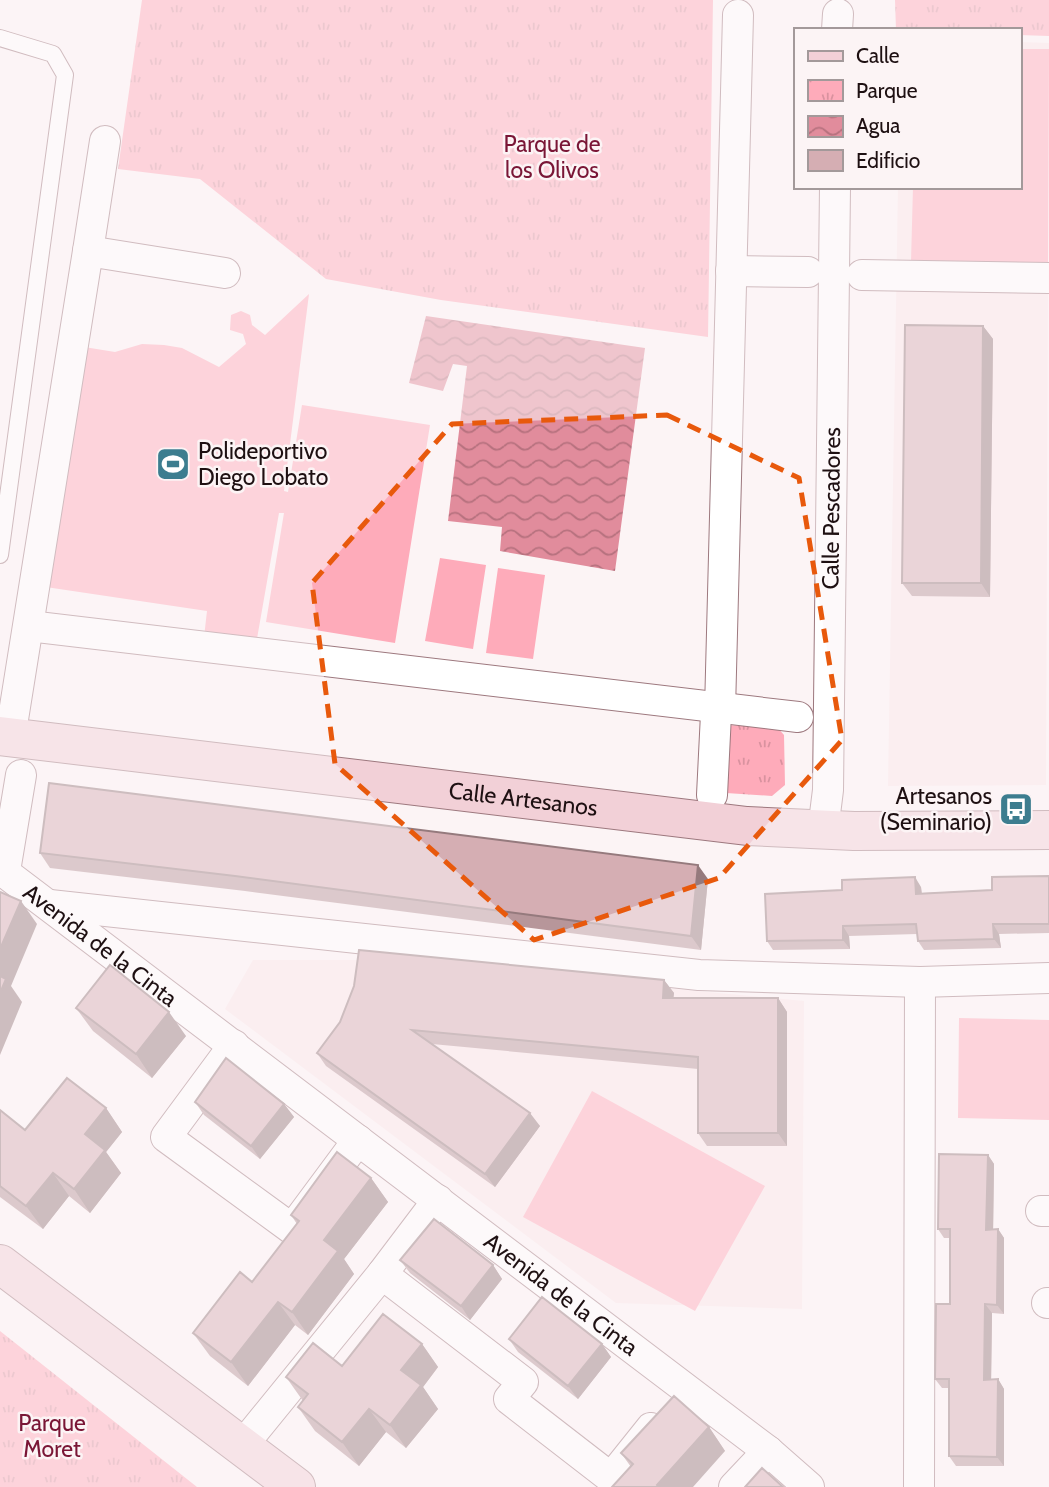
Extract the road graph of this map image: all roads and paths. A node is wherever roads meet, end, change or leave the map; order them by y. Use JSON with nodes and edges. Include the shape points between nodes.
{"nodes":[{"id":1,"x":738,"y":15,"type":"dead end"},
{"id":2,"x":0,"y":38,"type":"edge"},
{"id":3,"x":105,"y":141,"type":"dead end"},
{"id":4,"x":835,"y":189,"type":"edge"},
{"id":5,"x":88,"y":251,"type":"junction"},
{"id":6,"x":731,"y":271,"type":"junction"},
{"id":7,"x":808,"y":272,"type":"dead end"},
{"id":8,"x":225,"y":273,"type":"dead end"},
{"id":9,"x":862,"y":275,"type":"dead end"},
{"id":10,"x":1049,"y":278,"type":"edge"},
{"id":11,"x":0,"y":555,"type":"edge"},
{"id":12,"x":29,"y":626,"type":"junction"},
{"id":13,"x":719,"y":710,"type":"junction"},
{"id":14,"x":798,"y":717,"type":"dead end"},
{"id":15,"x":5,"y":737,"type":"edge"},
{"id":16,"x":21,"y":775,"type":"dead end"},
{"id":17,"x":712,"y":795,"type":"dead end"},
{"id":18,"x":823,"y":830,"type":"junction"},
{"id":19,"x":1049,"y":830,"type":"edge"},
{"id":20,"x":3,"y":870,"type":"edge"},
{"id":21,"x":50,"y":905,"type":"junction"},
{"id":22,"x":1049,"y":978,"type":"edge"},
{"id":23,"x":920,"y":982,"type":"junction"},
{"id":24,"x":234,"y":1045,"type":"junction"},
{"id":25,"x":358,"y":1140,"type":"junction"},
{"id":26,"x":439,"y":1200,"type":"junction"},
{"id":27,"x":0,"y":1264,"type":"edge"},
{"id":28,"x":382,"y":1274,"type":"junction"},
{"id":29,"x":683,"y":1386,"type":"junction"},
{"id":30,"x":242,"y":1446,"type":"junction"},
{"id":31,"x":768,"y":1451,"type":"junction"},
{"id":32,"x":296,"y":1487,"type":"edge"},
{"id":33,"x":734,"y":1487,"type":"edge"},
{"id":34,"x":809,"y":1487,"type":"edge"},
{"id":35,"x":919,"y":1487,"type":"edge"}],
"edges":[{"from":1,"to":6,"type":"street"},
{"from":2,"to":11,"type":"lane","via":[[53,54],[65,75]]},
{"from":3,"to":5,"type":"street"},
{"from":4,"to":18,"type":"street","name":"Calle Pescadores","via":[[828,790]]},
{"from":5,"to":8,"type":"street"},
{"from":5,"to":12,"type":"street"},
{"from":6,"to":7,"type":"street"},
{"from":6,"to":13,"type":"street"},
{"from":9,"to":10,"type":"street"},
{"from":12,"to":13,"type":"street"},
{"from":12,"to":15,"type":"street"},
{"from":13,"to":14,"type":"street"},
{"from":13,"to":17,"type":"street"},
{"from":15,"to":18,"type":"street","name":"Calle Artesanos","via":[[747,826]]},
{"from":16,"to":20,"type":"street"},
{"from":18,"to":19,"type":"street","name":"Calle Artesanos"},
{"from":20,"to":21,"type":"street","name":"Avenida de la Cinta"},
{"from":21,"to":23,"type":"street","via":[[699,975]]},
{"from":21,"to":24,"type":"street","name":"Avenida de la Cinta"},
{"from":22,"to":23,"type":"street"},
{"from":23,"to":35,"type":"street"},
{"from":24,"to":25,"type":"street","name":"Avenida de la Cinta"},
{"from":24,"to":25,"type":"street","via":[[166,1137],[292,1229]]},
{"from":25,"to":26,"type":"street","name":"Avenida de la Cinta"},
{"from":26,"to":28,"type":"street"},
{"from":26,"to":29,"type":"street","name":"Avenida de la Cinta"},
{"from":27,"to":30,"type":"street"},
{"from":28,"to":29,"type":"street","via":[[523,1382],[509,1399],[611,1478]]},
{"from":28,"to":30,"type":"street"},
{"from":29,"to":31,"type":"street","name":"Avenida de la Cinta"},
{"from":30,"to":32,"type":"street"},
{"from":31,"to":33,"type":"street"},
{"from":31,"to":34,"type":"street","name":"Avenida de la Cinta"}]}
